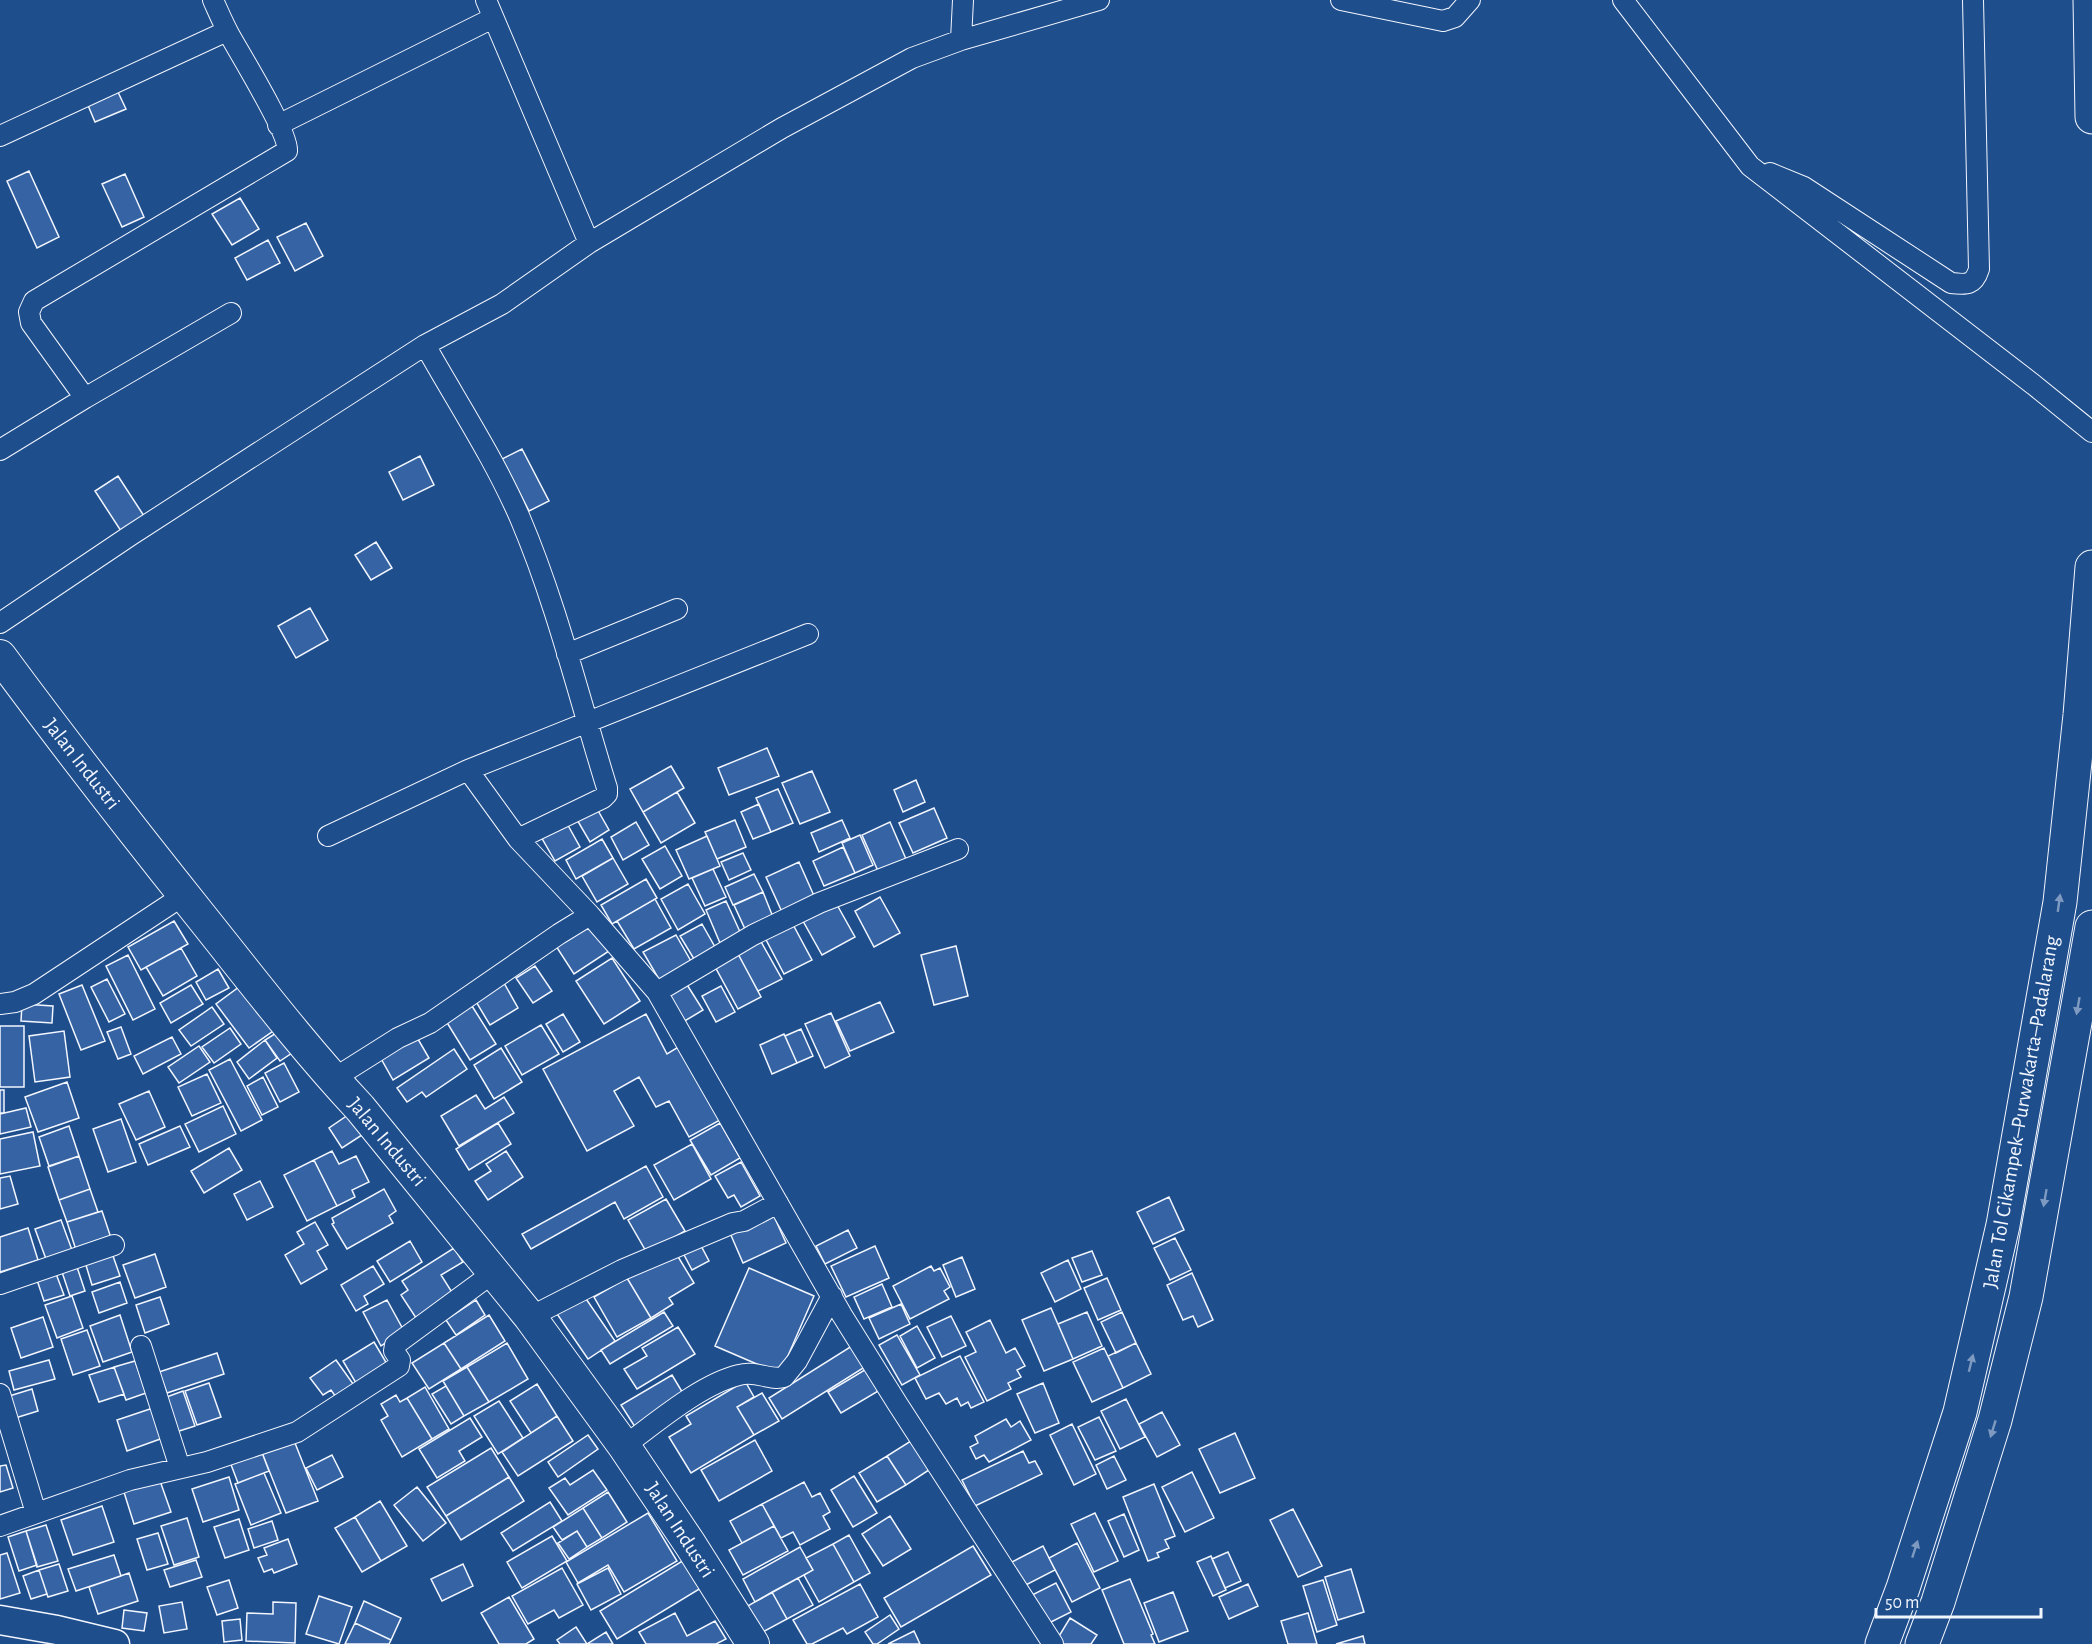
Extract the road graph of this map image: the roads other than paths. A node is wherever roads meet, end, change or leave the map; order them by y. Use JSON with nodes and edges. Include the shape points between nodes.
{"nodes":[{"id":1,"x":213,"y":0,"type":"edge"},
{"id":2,"x":963,"y":0,"type":"edge"},
{"id":3,"x":1099,"y":0,"type":"edge"},
{"id":4,"x":1341,"y":0,"type":"edge"},
{"id":5,"x":1470,"y":0,"type":"edge"},
{"id":6,"x":1623,"y":0,"type":"edge"},
{"id":7,"x":1973,"y":0,"type":"edge"},
{"id":8,"x":2090,"y":0,"type":"edge"},
{"id":9,"x":489,"y":9,"type":"edge"},
{"id":10,"x":227,"y":31,"type":"junction"},
{"id":11,"x":961,"y":40,"type":"junction"},
{"id":12,"x":2092,"y":117,"type":"edge"},
{"id":13,"x":278,"y":125,"type":"junction"},
{"id":14,"x":0,"y":136,"type":"edge"},
{"id":15,"x":1750,"y":166,"type":"junction"},
{"id":16,"x":589,"y":243,"type":"junction"},
{"id":17,"x":231,"y":313,"type":"dead end"},
{"id":18,"x":424,"y":345,"type":"junction"},
{"id":19,"x":85,"y":398,"type":"junction"},
{"id":20,"x":2092,"y":432,"type":"edge"},
{"id":21,"x":0,"y":450,"type":"edge"},
{"id":22,"x":2092,"y":567,"type":"edge"},
{"id":23,"x":677,"y":609,"type":"dead end"},
{"id":24,"x":0,"y":623,"type":"edge"},
{"id":25,"x":808,"y":634,"type":"dead end"},
{"id":26,"x":567,"y":654,"type":"junction"},
{"id":27,"x":0,"y":656,"type":"edge"},
{"id":28,"x":587,"y":723,"type":"junction"},
{"id":29,"x":468,"y":770,"type":"junction"},
{"id":30,"x":328,"y":836,"type":"dead end"},
{"id":31,"x":518,"y":839,"type":"junction"},
{"id":32,"x":958,"y":849,"type":"dead end"},
{"id":33,"x":184,"y":895,"type":"junction"},
{"id":34,"x":590,"y":915,"type":"junction"},
{"id":35,"x":2092,"y":927,"type":"edge"},
{"id":36,"x":657,"y":992,"type":"junction"},
{"id":37,"x":0,"y":1004,"type":"edge"},
{"id":38,"x":333,"y":1079,"type":"junction"},
{"id":39,"x":778,"y":1203,"type":"junction"},
{"id":40,"x":114,"y":1245,"type":"dead end"},
{"id":41,"x":493,"y":1273,"type":"junction"},
{"id":42,"x":0,"y":1284,"type":"edge"},
{"id":43,"x":832,"y":1296,"type":"junction"},
{"id":44,"x":530,"y":1317,"type":"junction"},
{"id":45,"x":141,"y":1346,"type":"dead end"},
{"id":46,"x":0,"y":1394,"type":"edge"},
{"id":47,"x":624,"y":1446,"type":"junction"},
{"id":48,"x":180,"y":1468,"type":"junction"},
{"id":49,"x":36,"y":1513,"type":"junction"},
{"id":50,"x":0,"y":1526,"type":"edge"},
{"id":51,"x":0,"y":1620,"type":"edge"},
{"id":52,"x":115,"y":1644,"type":"edge"},
{"id":53,"x":753,"y":1644,"type":"edge"},
{"id":54,"x":1053,"y":1644,"type":"edge"},
{"id":55,"x":1882,"y":1644,"type":"edge"},
{"id":56,"x":1922,"y":1644,"type":"edge"}],
"edges":[{"from":1,"to":10,"type":"street"},
{"from":2,"to":11,"type":"street"},
{"from":3,"to":11,"type":"street"},
{"from":4,"to":5,"type":"street","via":[[1443,21],[1455,17]]},
{"from":6,"to":15,"type":"street"},
{"from":7,"to":15,"type":"street","via":[[1979,268],[1970,283],[1951,283],[1804,187]]},
{"from":8,"to":12,"type":"highway"},
{"from":9,"to":13,"type":"street"},
{"from":9,"to":16,"type":"street"},
{"from":10,"to":13,"type":"street"},
{"from":10,"to":14,"type":"street"},
{"from":11,"to":16,"type":"street","via":[[912,58],[842,94]]},
{"from":13,"to":19,"type":"street","via":[[288,144],[284,154],[30,306],[31,323]]},
{"from":15,"to":20,"type":"street"},
{"from":16,"to":18,"type":"street","via":[[502,304]]},
{"from":17,"to":19,"type":"street"},
{"from":18,"to":24,"type":"street"},
{"from":18,"to":26,"type":"street","via":[[519,517]]},
{"from":19,"to":21,"type":"street"},
{"from":55,"to":22,"type":"highway","name":"Jalan Tol Cikampek–Purwakarta–Padalarang","one_way":true,"via":[[1960,1412],[2003,1224],[2060,902]]},
{"from":23,"to":26,"type":"street"},
{"from":25,"to":28,"type":"street"},
{"from":26,"to":28,"type":"street"},
{"from":27,"to":33,"type":"main road","name":"Jalan Industri"},
{"from":28,"to":29,"type":"street"},
{"from":28,"to":31,"type":"street","via":[[605,796]]},
{"from":29,"to":30,"type":"street"},
{"from":29,"to":31,"type":"street"},
{"from":31,"to":34,"type":"street"},
{"from":32,"to":36,"type":"street","via":[[819,903],[753,935]]},
{"from":33,"to":37,"type":"street","via":[[34,994]]},
{"from":33,"to":38,"type":"main road","name":"Jalan Industri"},
{"from":34,"to":36,"type":"street"},
{"from":34,"to":38,"type":"street","via":[[430,1023],[398,1038]]},
{"from":35,"to":56,"type":"highway","name":"Jalan Tol Cikampek–Purwakarta–Padalarang","one_way":true,"via":[[2026,1297],[1995,1420]]},
{"from":36,"to":39,"type":"street"},
{"from":38,"to":41,"type":"main road","name":"Jalan Industri"},
{"from":39,"to":43,"type":"street"},
{"from":39,"to":44,"type":"street","via":[[744,1221],[622,1270]]},
{"from":40,"to":42,"type":"street"},
{"from":41,"to":44,"type":"main road","name":"Jalan Industri"},
{"from":41,"to":48,"type":"street","via":[[395,1345],[399,1366],[297,1432]]},
{"from":43,"to":47,"type":"street","via":[[784,1377],[748,1373],[731,1377],[700,1393]]},
{"from":43,"to":54,"type":"street"},
{"from":44,"to":47,"type":"main road","name":"Jalan Industri"},
{"from":45,"to":48,"type":"street"},
{"from":46,"to":49,"type":"street"},
{"from":47,"to":53,"type":"main road","name":"Jalan Industri"},
{"from":48,"to":49,"type":"street","via":[[130,1480]]},
{"from":49,"to":50,"type":"street"},
{"from":51,"to":52,"type":"street"}]}
